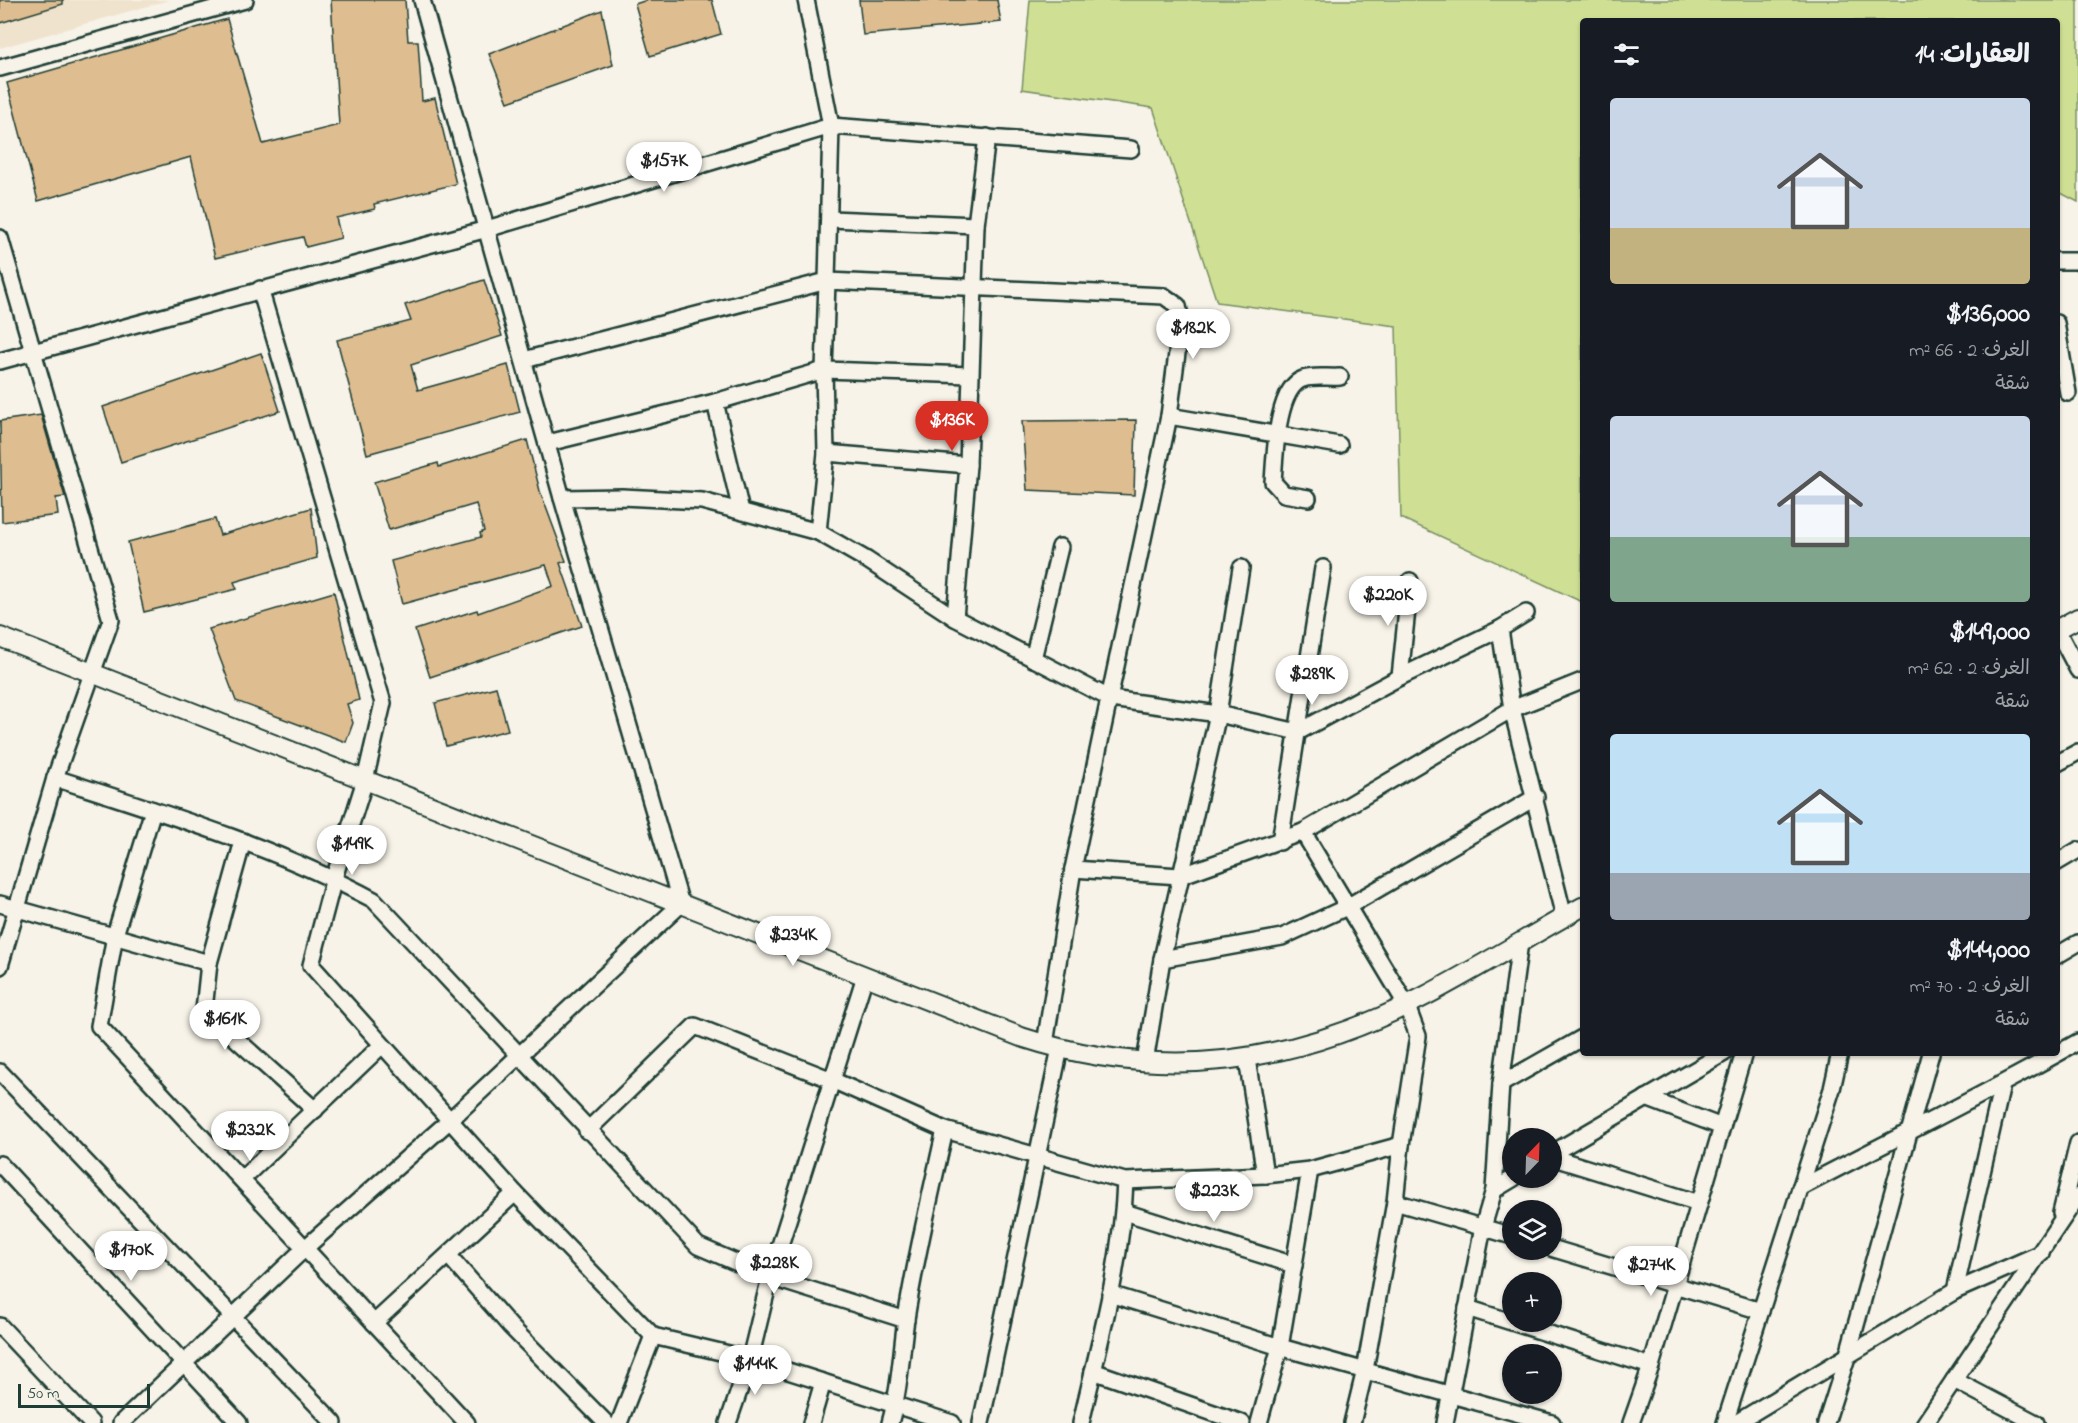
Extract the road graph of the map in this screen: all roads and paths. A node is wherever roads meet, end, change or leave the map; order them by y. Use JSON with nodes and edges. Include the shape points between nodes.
{"nodes":[{"id":1,"x":245,"y":0,"type":"edge"},
{"id":2,"x":422,"y":0,"type":"edge"},
{"id":3,"x":806,"y":0,"type":"edge"},
{"id":4,"x":0,"y":68,"type":"edge"},
{"id":5,"x":831,"y":126,"type":"junction"},
{"id":6,"x":987,"y":137,"type":"junction"},
{"id":7,"x":1131,"y":149,"type":"dead end"},
{"id":8,"x":830,"y":219,"type":"junction"},
{"id":9,"x":976,"y":225,"type":"junction"},
{"id":10,"x":487,"y":229,"type":"junction"},
{"id":11,"x":0,"y":238,"type":"edge"},
{"id":12,"x":2060,"y":261,"type":"edge"},
{"id":13,"x":2078,"y":261,"type":"edge"},
{"id":14,"x":827,"y":281,"type":"junction"},
{"id":15,"x":974,"y":288,"type":"junction"},
{"id":16,"x":260,"y":289,"type":"junction"},
{"id":17,"x":2060,"y":346,"type":"edge"},
{"id":18,"x":35,"y":351,"type":"junction"},
{"id":19,"x":524,"y":360,"type":"junction"},
{"id":20,"x":0,"y":361,"type":"edge"},
{"id":21,"x":824,"y":370,"type":"junction"},
{"id":22,"x":970,"y":375,"type":"junction"},
{"id":23,"x":1340,"y":377,"type":"dead end"},
{"id":24,"x":2068,"y":393,"type":"edge"},
{"id":25,"x":715,"y":402,"type":"junction"},
{"id":26,"x":1169,"y":416,"type":"junction"},
{"id":27,"x":1277,"y":434,"type":"junction"},
{"id":28,"x":548,"y":443,"type":"junction"},
{"id":29,"x":1339,"y":445,"type":"dead end"},
{"id":30,"x":826,"y":453,"type":"junction"},
{"id":31,"x":968,"y":465,"type":"junction"},
{"id":32,"x":562,"y":498,"type":"junction"},
{"id":33,"x":1308,"y":498,"type":"dead end"},
{"id":34,"x":741,"y":511,"type":"junction"},
{"id":35,"x":818,"y":532,"type":"junction"},
{"id":36,"x":1060,"y":547,"type":"dead end"},
{"id":37,"x":1241,"y":568,"type":"dead end"},
{"id":38,"x":1323,"y":568,"type":"dead end"},
{"id":39,"x":1410,"y":581,"type":"dead end"},
{"id":40,"x":1526,"y":614,"type":"dead end"},
{"id":41,"x":955,"y":618,"type":"junction"},
{"id":42,"x":2078,"y":618,"type":"edge"},
{"id":43,"x":2060,"y":628,"type":"edge"},
{"id":44,"x":1500,"y":629,"type":"junction"},
{"id":45,"x":2,"y":637,"type":"edge"},
{"id":46,"x":2060,"y":637,"type":"edge"},
{"id":47,"x":1033,"y":658,"type":"junction"},
{"id":48,"x":2078,"y":670,"type":"edge"},
{"id":49,"x":93,"y":674,"type":"junction"},
{"id":50,"x":1400,"y":676,"type":"junction"},
{"id":51,"x":1580,"y":682,"type":"edge"},
{"id":52,"x":1111,"y":699,"type":"junction"},
{"id":53,"x":1512,"y":709,"type":"junction"},
{"id":54,"x":1218,"y":714,"type":"junction"},
{"id":55,"x":1298,"y":732,"type":"junction"},
{"id":56,"x":2078,"y":752,"type":"edge"},
{"id":57,"x":2060,"y":762,"type":"edge"},
{"id":58,"x":55,"y":778,"type":"junction"},
{"id":59,"x":365,"y":780,"type":"junction"},
{"id":60,"x":1536,"y":797,"type":"junction"},
{"id":61,"x":153,"y":810,"type":"junction"},
{"id":62,"x":1303,"y":832,"type":"junction"},
{"id":63,"x":243,"y":841,"type":"junction"},
{"id":64,"x":1280,"y":842,"type":"junction"},
{"id":65,"x":2078,"y":850,"type":"edge"},
{"id":66,"x":2060,"y":861,"type":"edge"},
{"id":67,"x":1073,"y":869,"type":"junction"},
{"id":68,"x":1180,"y":876,"type":"junction"},
{"id":69,"x":334,"y":878,"type":"junction"},
{"id":70,"x":0,"y":904,"type":"edge"},
{"id":71,"x":681,"y":904,"type":"junction"},
{"id":72,"x":1347,"y":907,"type":"junction"},
{"id":73,"x":1580,"y":908,"type":"edge"},
{"id":74,"x":16,"y":909,"type":"junction"},
{"id":75,"x":1564,"y":917,"type":"junction"},
{"id":76,"x":115,"y":935,"type":"junction"},
{"id":77,"x":1520,"y":942,"type":"junction"},
{"id":78,"x":2078,"y":943,"type":"edge"},
{"id":79,"x":2060,"y":954,"type":"edge"},
{"id":80,"x":1162,"y":959,"type":"junction"},
{"id":81,"x":209,"y":963,"type":"junction"},
{"id":82,"x":0,"y":966,"type":"edge"},
{"id":83,"x":865,"y":976,"type":"junction"},
{"id":84,"x":1406,"y":1004,"type":"junction"},
{"id":85,"x":1580,"y":1039,"type":"edge"},
{"id":86,"x":2078,"y":1042,"type":"edge"},
{"id":87,"x":381,"y":1046,"type":"junction"},
{"id":88,"x":1052,"y":1046,"type":"junction"},
{"id":89,"x":2060,"y":1052,"type":"edge"},
{"id":90,"x":517,"y":1056,"type":"junction"},
{"id":91,"x":1719,"y":1056,"type":"edge"},
{"id":92,"x":1743,"y":1056,"type":"edge"},
{"id":93,"x":1839,"y":1056,"type":"edge"},
{"id":94,"x":1931,"y":1056,"type":"edge"},
{"id":95,"x":2053,"y":1056,"type":"edge"},
{"id":96,"x":1248,"y":1059,"type":"junction"},
{"id":97,"x":1145,"y":1062,"type":"junction"},
{"id":98,"x":0,"y":1072,"type":"edge"},
{"id":99,"x":832,"y":1080,"type":"junction"},
{"id":100,"x":1501,"y":1084,"type":"junction"},
{"id":101,"x":2002,"y":1085,"type":"junction"},
{"id":102,"x":1646,"y":1098,"type":"junction"},
{"id":103,"x":315,"y":1110,"type":"junction"},
{"id":104,"x":449,"y":1121,"type":"junction"},
{"id":105,"x":1722,"y":1127,"type":"junction"},
{"id":106,"x":1912,"y":1128,"type":"junction"},
{"id":107,"x":945,"y":1130,"type":"junction"},
{"id":108,"x":587,"y":1131,"type":"junction"},
{"id":109,"x":2078,"y":1143,"type":"edge"},
{"id":110,"x":1401,"y":1145,"type":"junction"},
{"id":111,"x":1562,"y":1149,"type":"edge"},
{"id":112,"x":1036,"y":1158,"type":"junction"},
{"id":113,"x":1562,"y":1159,"type":"edge"},
{"id":114,"x":0,"y":1164,"type":"edge"},
{"id":115,"x":1310,"y":1170,"type":"junction"},
{"id":116,"x":1264,"y":1175,"type":"junction"},
{"id":117,"x":242,"y":1179,"type":"junction"},
{"id":118,"x":1125,"y":1181,"type":"junction"},
{"id":119,"x":1502,"y":1185,"type":"edge"},
{"id":120,"x":1800,"y":1188,"type":"junction"},
{"id":121,"x":1494,"y":1190,"type":"junction"},
{"id":122,"x":515,"y":1193,"type":"junction"},
{"id":123,"x":2078,"y":1196,"type":"edge"},
{"id":124,"x":1395,"y":1202,"type":"junction"},
{"id":125,"x":1699,"y":1203,"type":"junction"},
{"id":126,"x":1124,"y":1212,"type":"junction"},
{"id":127,"x":2060,"y":1220,"type":"junction"},
{"id":128,"x":1484,"y":1227,"type":"junction"},
{"id":129,"x":1502,"y":1233,"type":"edge"},
{"id":130,"x":304,"y":1249,"type":"junction"},
{"id":131,"x":1562,"y":1251,"type":"edge"},
{"id":132,"x":2042,"y":1253,"type":"junction"},
{"id":133,"x":449,"y":1256,"type":"junction"},
{"id":134,"x":1294,"y":1265,"type":"junction"},
{"id":135,"x":770,"y":1277,"type":"junction"},
{"id":136,"x":1674,"y":1287,"type":"junction"},
{"id":137,"x":1955,"y":1291,"type":"junction"},
{"id":138,"x":1110,"y":1294,"type":"junction"},
{"id":139,"x":1467,"y":1308,"type":"junction"},
{"id":140,"x":1761,"y":1311,"type":"junction"},
{"id":141,"x":234,"y":1317,"type":"junction"},
{"id":142,"x":906,"y":1320,"type":"junction"},
{"id":143,"x":374,"y":1323,"type":"junction"},
{"id":144,"x":0,"y":1326,"type":"edge"},
{"id":145,"x":653,"y":1336,"type":"junction"},
{"id":146,"x":1280,"y":1347,"type":"junction"},
{"id":147,"x":1848,"y":1354,"type":"junction"},
{"id":148,"x":750,"y":1359,"type":"junction"},
{"id":149,"x":183,"y":1363,"type":"junction"},
{"id":150,"x":1651,"y":1366,"type":"junction"},
{"id":151,"x":1365,"y":1370,"type":"junction"},
{"id":152,"x":1093,"y":1371,"type":"junction"},
{"id":153,"x":1954,"y":1380,"type":"junction"},
{"id":154,"x":823,"y":1382,"type":"junction"},
{"id":155,"x":1451,"y":1394,"type":"junction"},
{"id":156,"x":896,"y":1405,"type":"junction"},
{"id":157,"x":92,"y":1423,"type":"edge"},
{"id":158,"x":121,"y":1423,"type":"edge"},
{"id":159,"x":239,"y":1423,"type":"edge"},
{"id":160,"x":334,"y":1423,"type":"edge"},
{"id":161,"x":467,"y":1423,"type":"edge"},
{"id":162,"x":606,"y":1423,"type":"edge"},
{"id":163,"x":619,"y":1423,"type":"edge"},
{"id":164,"x":728,"y":1423,"type":"edge"},
{"id":165,"x":811,"y":1423,"type":"edge"},
{"id":166,"x":890,"y":1423,"type":"edge"},
{"id":167,"x":952,"y":1423,"type":"edge"},
{"id":168,"x":981,"y":1423,"type":"edge"},
{"id":169,"x":1081,"y":1423,"type":"edge"},
{"id":170,"x":1242,"y":1423,"type":"edge"},
{"id":171,"x":1259,"y":1423,"type":"edge"},
{"id":172,"x":1352,"y":1423,"type":"edge"},
{"id":173,"x":1445,"y":1423,"type":"edge"},
{"id":174,"x":1552,"y":1423,"type":"edge"},
{"id":175,"x":1631,"y":1423,"type":"edge"},
{"id":176,"x":1725,"y":1423,"type":"edge"},
{"id":177,"x":1736,"y":1423,"type":"edge"},
{"id":178,"x":1826,"y":1423,"type":"edge"},
{"id":179,"x":1925,"y":1423,"type":"edge"},
{"id":180,"x":2036,"y":1423,"type":"edge"}],
"edges":[{"from":1,"to":4,"type":"street"},
{"from":2,"to":10,"type":"street"},
{"from":3,"to":5,"type":"street"},
{"from":5,"to":6,"type":"street"},
{"from":5,"to":8,"type":"street"},
{"from":5,"to":10,"type":"street"},
{"from":6,"to":7,"type":"street"},
{"from":6,"to":9,"type":"street"},
{"from":8,"to":9,"type":"street"},
{"from":8,"to":14,"type":"street"},
{"from":9,"to":15,"type":"street"},
{"from":10,"to":16,"type":"street"},
{"from":10,"to":19,"type":"street"},
{"from":11,"to":18,"type":"street"},
{"from":12,"to":13,"type":"street"},
{"from":14,"to":15,"type":"street"},
{"from":14,"to":19,"type":"street"},
{"from":14,"to":21,"type":"street"},
{"from":15,"to":22,"type":"street"},
{"from":15,"to":26,"type":"street","via":[[1164,296],[1178,306],[1181,322]]},
{"from":16,"to":18,"type":"street"},
{"from":16,"to":59,"type":"street","via":[[383,703]]},
{"from":17,"to":24,"type":"street"},
{"from":18,"to":20,"type":"street"},
{"from":18,"to":49,"type":"street","via":[[111,620]]},
{"from":19,"to":28,"type":"street"},
{"from":21,"to":22,"type":"street"},
{"from":21,"to":25,"type":"street"},
{"from":21,"to":30,"type":"street"},
{"from":22,"to":31,"type":"street"},
{"from":23,"to":27,"type":"street","via":[[1303,379],[1288,390]]},
{"from":25,"to":28,"type":"street"},
{"from":25,"to":34,"type":"street"},
{"from":26,"to":27,"type":"street"},
{"from":26,"to":52,"type":"street"},
{"from":27,"to":29,"type":"street"},
{"from":27,"to":33,"type":"street","via":[[1273,482],[1284,494]]},
{"from":28,"to":32,"type":"street"},
{"from":30,"to":31,"type":"street"},
{"from":30,"to":35,"type":"street"},
{"from":31,"to":41,"type":"street"},
{"from":32,"to":34,"type":"street","via":[[702,501]]},
{"from":32,"to":71,"type":"street"},
{"from":34,"to":35,"type":"street"},
{"from":35,"to":41,"type":"street"},
{"from":36,"to":47,"type":"street"},
{"from":37,"to":54,"type":"street"},
{"from":38,"to":55,"type":"street"},
{"from":39,"to":50,"type":"street"},
{"from":40,"to":44,"type":"street"},
{"from":41,"to":47,"type":"street"},
{"from":42,"to":43,"type":"street"},
{"from":44,"to":50,"type":"street"},
{"from":44,"to":53,"type":"street"},
{"from":45,"to":49,"type":"street"},
{"from":46,"to":48,"type":"street"},
{"from":47,"to":52,"type":"street"},
{"from":49,"to":58,"type":"street"},
{"from":49,"to":59,"type":"street"},
{"from":50,"to":55,"type":"street"},
{"from":51,"to":53,"type":"street"},
{"from":52,"to":54,"type":"street"},
{"from":52,"to":67,"type":"street"},
{"from":53,"to":60,"type":"street"},
{"from":53,"to":62,"type":"street"},
{"from":54,"to":55,"type":"street"},
{"from":54,"to":68,"type":"street"},
{"from":55,"to":64,"type":"street"},
{"from":56,"to":57,"type":"street"},
{"from":58,"to":61,"type":"street"},
{"from":58,"to":74,"type":"street"},
{"from":59,"to":69,"type":"street"},
{"from":59,"to":71,"type":"street"},
{"from":60,"to":72,"type":"street"},
{"from":60,"to":75,"type":"street"},
{"from":61,"to":63,"type":"street"},
{"from":61,"to":76,"type":"street"},
{"from":62,"to":64,"type":"street"},
{"from":62,"to":72,"type":"street"},
{"from":63,"to":69,"type":"street"},
{"from":63,"to":81,"type":"street"},
{"from":64,"to":68,"type":"street"},
{"from":65,"to":66,"type":"street"},
{"from":67,"to":68,"type":"street"},
{"from":67,"to":88,"type":"street"},
{"from":68,"to":80,"type":"street"},
{"from":69,"to":87,"type":"street","via":[[311,965]]},
{"from":69,"to":90,"type":"street","via":[[374,900]]},
{"from":70,"to":74,"type":"street"},
{"from":71,"to":83,"type":"street"},
{"from":71,"to":90,"type":"street"},
{"from":72,"to":80,"type":"street","via":[[1282,938]]},
{"from":72,"to":84,"type":"street"},
{"from":73,"to":75,"type":"street"},
{"from":74,"to":76,"type":"street"},
{"from":74,"to":82,"type":"street"},
{"from":75,"to":77,"type":"street"},
{"from":76,"to":81,"type":"street"},
{"from":76,"to":117,"type":"street","via":[[99,1026]]},
{"from":77,"to":84,"type":"street"},
{"from":77,"to":100,"type":"street"},
{"from":78,"to":79,"type":"street"},
{"from":80,"to":97,"type":"street"},
{"from":81,"to":103,"type":"street","via":[[204,1010]]},
{"from":83,"to":88,"type":"street"},
{"from":83,"to":99,"type":"street"},
{"from":84,"to":96,"type":"street","via":[[1355,1027]]},
{"from":84,"to":110,"type":"street","via":[[1418,1036]]},
{"from":85,"to":100,"type":"street"},
{"from":86,"to":89,"type":"street"},
{"from":87,"to":103,"type":"street"},
{"from":87,"to":104,"type":"street"},
{"from":88,"to":97,"type":"street"},
{"from":88,"to":112,"type":"street"},
{"from":90,"to":104,"type":"street"},
{"from":90,"to":108,"type":"street"},
{"from":91,"to":102,"type":"street"},
{"from":92,"to":105,"type":"street"},
{"from":93,"to":120,"type":"street"},
{"from":94,"to":106,"type":"street"},
{"from":95,"to":101,"type":"street"},
{"from":96,"to":97,"type":"street","via":[[1197,1064]]},
{"from":96,"to":116,"type":"street"},
{"from":98,"to":141,"type":"street"},
{"from":99,"to":107,"type":"street"},
{"from":99,"to":108,"type":"street","via":[[695,1026]]},
{"from":99,"to":135,"type":"street"},
{"from":100,"to":121,"type":"street"},
{"from":101,"to":106,"type":"street"},
{"from":101,"to":137,"type":"street"},
{"from":102,"to":105,"type":"street"},
{"from":102,"to":111,"type":"street"},
{"from":103,"to":117,"type":"street"},
{"from":104,"to":122,"type":"street"},
{"from":104,"to":130,"type":"street"},
{"from":105,"to":125,"type":"street"},
{"from":106,"to":120,"type":"street"},
{"from":106,"to":147,"type":"street"},
{"from":107,"to":112,"type":"street"},
{"from":107,"to":142,"type":"street"},
{"from":108,"to":135,"type":"street","via":[[698,1246]]},
{"from":109,"to":127,"type":"street"},
{"from":110,"to":115,"type":"street"},
{"from":110,"to":124,"type":"street"},
{"from":112,"to":118,"type":"street"},
{"from":112,"to":168,"type":"street"},
{"from":113,"to":125,"type":"street"},
{"from":114,"to":149,"type":"street"},
{"from":115,"to":116,"type":"street"},
{"from":115,"to":134,"type":"street"},
{"from":116,"to":118,"type":"street"},
{"from":117,"to":130,"type":"street"},
{"from":118,"to":126,"type":"street"},
{"from":119,"to":121,"type":"street"},
{"from":120,"to":140,"type":"street"},
{"from":121,"to":128,"type":"street"},
{"from":122,"to":133,"type":"street"},
{"from":122,"to":145,"type":"street"},
{"from":123,"to":127,"type":"street"},
{"from":124,"to":128,"type":"street"},
{"from":124,"to":151,"type":"street"},
{"from":125,"to":136,"type":"street"},
{"from":126,"to":134,"type":"street"},
{"from":126,"to":138,"type":"street"},
{"from":127,"to":132,"type":"street"},
{"from":128,"to":129,"type":"street"},
{"from":128,"to":139,"type":"street"},
{"from":130,"to":141,"type":"street"},
{"from":130,"to":143,"type":"street"},
{"from":131,"to":136,"type":"street"},
{"from":132,"to":137,"type":"street"},
{"from":132,"to":153,"type":"street"},
{"from":133,"to":143,"type":"street"},
{"from":133,"to":162,"type":"street","via":[[510,1326]]},
{"from":134,"to":146,"type":"street"},
{"from":135,"to":142,"type":"street"},
{"from":135,"to":148,"type":"street"},
{"from":136,"to":140,"type":"street"},
{"from":136,"to":150,"type":"street"},
{"from":137,"to":147,"type":"street"},
{"from":138,"to":146,"type":"street"},
{"from":138,"to":152,"type":"street"},
{"from":139,"to":150,"type":"street"},
{"from":139,"to":155,"type":"street"},
{"from":140,"to":176,"type":"street"},
{"from":141,"to":149,"type":"street"},
{"from":141,"to":160,"type":"street"},
{"from":142,"to":156,"type":"street"},
{"from":143,"to":161,"type":"street"},
{"from":144,"to":157,"type":"street"},
{"from":145,"to":148,"type":"street"},
{"from":145,"to":163,"type":"street"},
{"from":146,"to":151,"type":"street"},
{"from":146,"to":171,"type":"street"},
{"from":147,"to":177,"type":"street"},
{"from":147,"to":178,"type":"street"},
{"from":148,"to":154,"type":"street"},
{"from":148,"to":164,"type":"street"},
{"from":149,"to":158,"type":"street"},
{"from":149,"to":159,"type":"street"},
{"from":150,"to":175,"type":"street"},
{"from":151,"to":155,"type":"street"},
{"from":151,"to":172,"type":"street"},
{"from":152,"to":169,"type":"street"},
{"from":152,"to":170,"type":"street"},
{"from":153,"to":179,"type":"street"},
{"from":153,"to":180,"type":"street"},
{"from":154,"to":156,"type":"street"},
{"from":154,"to":165,"type":"street"},
{"from":155,"to":173,"type":"street"},
{"from":155,"to":174,"type":"street"},
{"from":156,"to":166,"type":"street"},
{"from":156,"to":167,"type":"street"}]}
